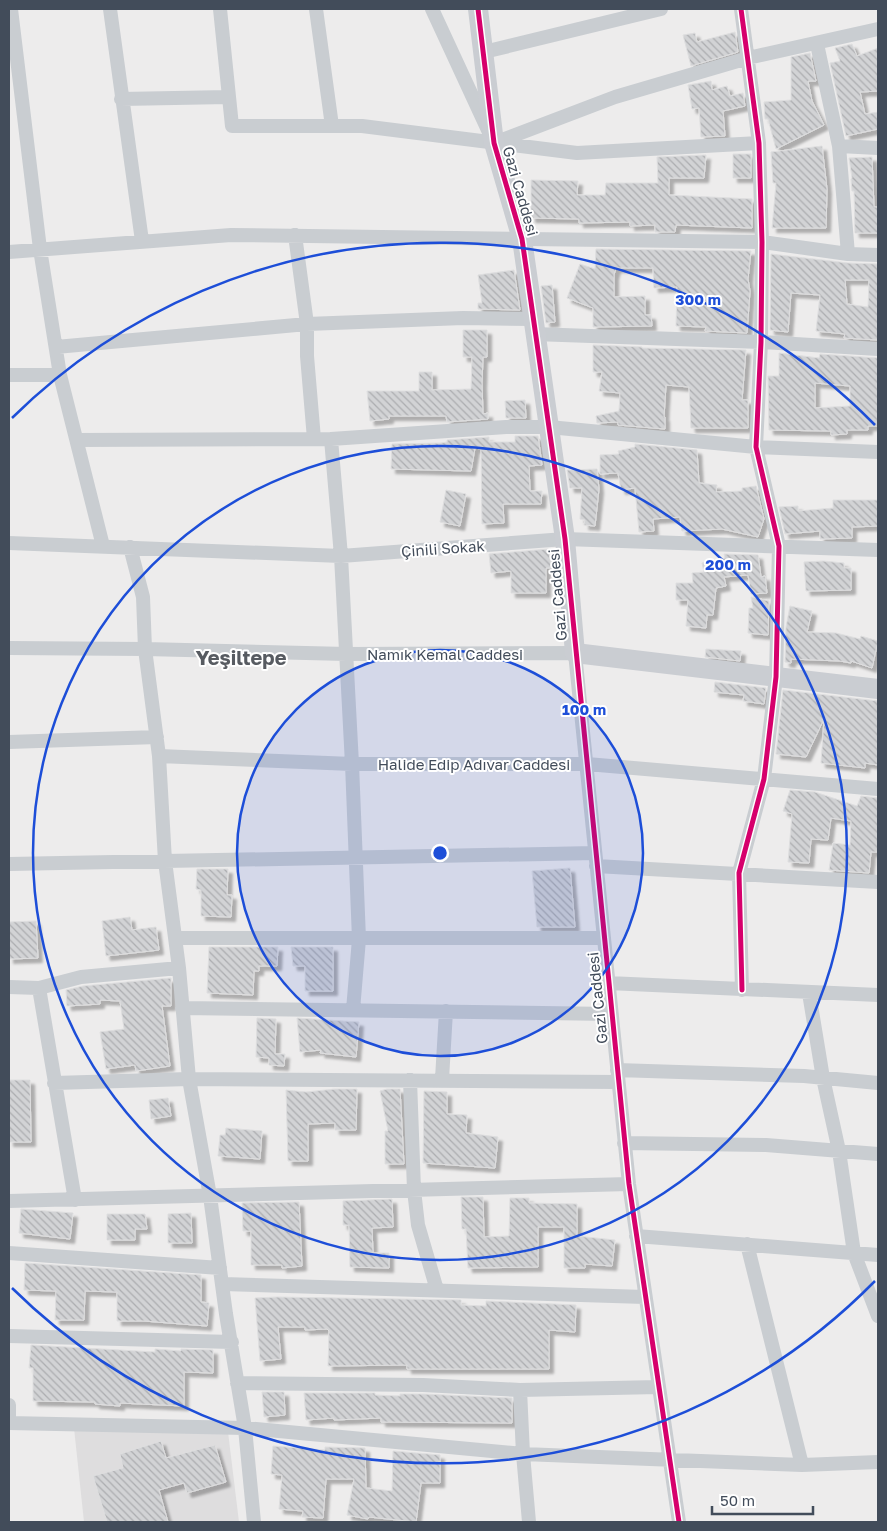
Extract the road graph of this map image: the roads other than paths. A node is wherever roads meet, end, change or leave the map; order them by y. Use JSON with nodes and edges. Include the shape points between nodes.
{"nodes":[{"id":1,"x":11,"y":9,"type":"edge"},
{"id":2,"x":110,"y":9,"type":"edge"},
{"id":3,"x":220,"y":9,"type":"edge"},
{"id":4,"x":316,"y":9,"type":"edge"},
{"id":5,"x":432,"y":9,"type":"edge"},
{"id":6,"x":478,"y":9,"type":"edge"},
{"id":7,"x":661,"y":9,"type":"edge"},
{"id":8,"x":741,"y":9,"type":"edge"},
{"id":9,"x":878,"y":29,"type":"edge"},
{"id":10,"x":817,"y":44,"type":"junction"},
{"id":11,"x":484,"y":52,"type":"junction"},
{"id":12,"x":748,"y":58,"type":"junction"},
{"id":13,"x":228,"y":96,"type":"junction"},
{"id":14,"x":121,"y":99,"type":"junction"},
{"id":15,"x":332,"y":126,"type":"junction"},
{"id":16,"x":494,"y":143,"type":"junction"},
{"id":17,"x":759,"y":143,"type":"junction"},
{"id":18,"x":839,"y":146,"type":"junction"},
{"id":19,"x":878,"y":148,"type":"edge"},
{"id":20,"x":296,"y":235,"type":"junction"},
{"id":21,"x":522,"y":239,"type":"junction"},
{"id":22,"x":142,"y":241,"type":"junction"},
{"id":23,"x":762,"y":242,"type":"junction"},
{"id":24,"x":40,"y":249,"type":"junction"},
{"id":25,"x":9,"y":252,"type":"edge"},
{"id":26,"x":848,"y":254,"type":"junction"},
{"id":27,"x":878,"y":255,"type":"edge"},
{"id":28,"x":307,"y":324,"type":"junction"},
{"id":29,"x":533,"y":327,"type":"junction"},
{"id":30,"x":761,"y":342,"type":"junction"},
{"id":31,"x":56,"y":346,"type":"junction"},
{"id":32,"x":878,"y":349,"type":"edge"},
{"id":33,"x":9,"y":375,"type":"edge"},
{"id":34,"x":60,"y":375,"type":"junction"},
{"id":35,"x":549,"y":427,"type":"junction"},
{"id":36,"x":331,"y":439,"type":"junction"},
{"id":37,"x":77,"y":440,"type":"junction"},
{"id":38,"x":314,"y":440,"type":"junction"},
{"id":39,"x":756,"y":448,"type":"junction"},
{"id":40,"x":878,"y":452,"type":"edge"},
{"id":41,"x":565,"y":539,"type":"junction"},
{"id":42,"x":9,"y":544,"type":"edge"},
{"id":43,"x":102,"y":546,"type":"junction"},
{"id":44,"x":779,"y":546,"type":"junction"},
{"id":45,"x":130,"y":547,"type":"junction"},
{"id":46,"x":878,"y":550,"type":"edge"},
{"id":47,"x":341,"y":556,"type":"junction"},
{"id":48,"x":9,"y":648,"type":"edge"},
{"id":49,"x":145,"y":648,"type":"junction"},
{"id":50,"x":575,"y":653,"type":"junction"},
{"id":51,"x":347,"y":654,"type":"junction"},
{"id":52,"x":776,"y":677,"type":"junction"},
{"id":53,"x":878,"y":689,"type":"edge"},
{"id":54,"x":157,"y":737,"type":"junction"},
{"id":55,"x":9,"y":742,"type":"edge"},
{"id":56,"x":159,"y":756,"type":"junction"},
{"id":57,"x":352,"y":764,"type":"junction"},
{"id":58,"x":587,"y":764,"type":"junction"},
{"id":59,"x":764,"y":779,"type":"junction"},
{"id":60,"x":878,"y":789,"type":"edge"},
{"id":61,"x":356,"y":857,"type":"junction"},
{"id":62,"x":595,"y":860,"type":"junction"},
{"id":63,"x":164,"y":861,"type":"junction"},
{"id":64,"x":9,"y":864,"type":"edge"},
{"id":65,"x":740,"y":873,"type":"junction"},
{"id":66,"x":878,"y":882,"type":"edge"},
{"id":67,"x":175,"y":938,"type":"junction"},
{"id":68,"x":359,"y":938,"type":"junction"},
{"id":69,"x":603,"y":938,"type":"junction"},
{"id":70,"x":179,"y":968,"type":"junction"},
{"id":71,"x":608,"y":983,"type":"junction"},
{"id":72,"x":9,"y":987,"type":"edge"},
{"id":73,"x":38,"y":988,"type":"junction"},
{"id":74,"x":742,"y":990,"type":"junction"},
{"id":75,"x":809,"y":993,"type":"junction"},
{"id":76,"x":878,"y":995,"type":"edge"},
{"id":77,"x":182,"y":1008,"type":"junction"},
{"id":78,"x":353,"y":1010,"type":"junction"},
{"id":79,"x":446,"y":1011,"type":"junction"},
{"id":80,"x":611,"y":1014,"type":"junction"},
{"id":81,"x":618,"y":1076,"type":"junction"},
{"id":82,"x":823,"y":1078,"type":"junction"},
{"id":83,"x":188,"y":1079,"type":"junction"},
{"id":84,"x":410,"y":1080,"type":"junction"},
{"id":85,"x":442,"y":1080,"type":"junction"},
{"id":86,"x":54,"y":1083,"type":"junction"},
{"id":87,"x":878,"y":1083,"type":"edge"},
{"id":88,"x":624,"y":1143,"type":"junction"},
{"id":89,"x":840,"y":1151,"type":"junction"},
{"id":90,"x":878,"y":1154,"type":"edge"},
{"id":91,"x":629,"y":1184,"type":"junction"},
{"id":92,"x":414,"y":1190,"type":"junction"},
{"id":93,"x":210,"y":1196,"type":"junction"},
{"id":94,"x":75,"y":1200,"type":"junction"},
{"id":95,"x":9,"y":1202,"type":"edge"},
{"id":96,"x":636,"y":1236,"type":"junction"},
{"id":97,"x":747,"y":1244,"type":"junction"},
{"id":98,"x":9,"y":1253,"type":"edge"},
{"id":99,"x":854,"y":1253,"type":"junction"},
{"id":100,"x":878,"y":1255,"type":"edge"},
{"id":101,"x":220,"y":1268,"type":"junction"},
{"id":102,"x":223,"y":1284,"type":"junction"},
{"id":103,"x":437,"y":1290,"type":"junction"},
{"id":104,"x":645,"y":1298,"type":"junction"},
{"id":105,"x":878,"y":1316,"type":"edge"},
{"id":106,"x":9,"y":1336,"type":"edge"},
{"id":107,"x":232,"y":1342,"type":"junction"},
{"id":108,"x":237,"y":1383,"type":"junction"},
{"id":109,"x":658,"y":1387,"type":"junction"},
{"id":110,"x":520,"y":1390,"type":"junction"},
{"id":111,"x":9,"y":1405,"type":"edge"},
{"id":112,"x":9,"y":1423,"type":"edge"},
{"id":113,"x":245,"y":1428,"type":"junction"},
{"id":114,"x":522,"y":1454,"type":"junction"},
{"id":115,"x":669,"y":1460,"type":"junction"},
{"id":116,"x":878,"y":1462,"type":"edge"},
{"id":117,"x":802,"y":1465,"type":"junction"},
{"id":118,"x":254,"y":1522,"type":"edge"},
{"id":119,"x":529,"y":1522,"type":"edge"},
{"id":120,"x":679,"y":1522,"type":"edge"}],
"edges":[{"from":1,"to":24,"type":"street"},
{"from":2,"to":14,"type":"street"},
{"from":3,"to":13,"type":"street"},
{"from":4,"to":15,"type":"street"},
{"from":5,"to":16,"type":"street"},
{"from":6,"to":11,"type":"street","name":"Gazi Caddesi"},
{"from":7,"to":11,"type":"street"},
{"from":8,"to":12,"type":"street"},
{"from":9,"to":10,"type":"street"},
{"from":10,"to":12,"type":"street"},
{"from":10,"to":18,"type":"street"},
{"from":11,"to":16,"type":"street","name":"Gazi Caddesi"},
{"from":12,"to":16,"type":"street","via":[[615,97]]},
{"from":12,"to":17,"type":"street"},
{"from":13,"to":14,"type":"street"},
{"from":13,"to":15,"type":"street","via":[[232,126]]},
{"from":14,"to":22,"type":"street"},
{"from":15,"to":16,"type":"street","via":[[362,126]]},
{"from":16,"to":17,"type":"street","via":[[577,153]]},
{"from":16,"to":21,"type":"street","name":"Gazi Caddesi"},
{"from":17,"to":23,"type":"street"},
{"from":18,"to":19,"type":"street"},
{"from":18,"to":26,"type":"street"},
{"from":20,"to":21,"type":"street"},
{"from":20,"to":22,"type":"street","via":[[230,235]]},
{"from":20,"to":28,"type":"street"},
{"from":21,"to":23,"type":"street"},
{"from":21,"to":29,"type":"street","name":"Gazi Caddesi"},
{"from":22,"to":24,"type":"street"},
{"from":23,"to":26,"type":"street"},
{"from":23,"to":30,"type":"street"},
{"from":24,"to":25,"type":"street"},
{"from":24,"to":31,"type":"street"},
{"from":26,"to":27,"type":"street"},
{"from":28,"to":29,"type":"street","via":[[463,318]]},
{"from":28,"to":31,"type":"street"},
{"from":28,"to":38,"type":"street"},
{"from":29,"to":30,"type":"street"},
{"from":29,"to":35,"type":"street","name":"Gazi Caddesi"},
{"from":30,"to":32,"type":"street"},
{"from":30,"to":39,"type":"street"},
{"from":31,"to":34,"type":"street"},
{"from":33,"to":34,"type":"street"},
{"from":34,"to":37,"type":"street"},
{"from":35,"to":36,"type":"street"},
{"from":35,"to":39,"type":"street"},
{"from":35,"to":41,"type":"street","name":"Gazi Caddesi"},
{"from":36,"to":38,"type":"street"},
{"from":36,"to":47,"type":"street"},
{"from":37,"to":38,"type":"street"},
{"from":37,"to":43,"type":"street"},
{"from":39,"to":40,"type":"street"},
{"from":39,"to":44,"type":"street"},
{"from":41,"to":44,"type":"street","name":"Çinili Sokak"},
{"from":41,"to":47,"type":"street","name":"Çinili Sokak"},
{"from":41,"to":50,"type":"street","name":"Gazi Caddesi"},
{"from":42,"to":43,"type":"street","name":"Çinili Sokak"},
{"from":43,"to":45,"type":"street","name":"Çinili Sokak"},
{"from":44,"to":46,"type":"street","name":"Çinili Sokak"},
{"from":44,"to":52,"type":"street"},
{"from":45,"to":47,"type":"street","name":"Çinili Sokak"},
{"from":45,"to":49,"type":"street","via":[[143,597]]},
{"from":47,"to":51,"type":"street"},
{"from":48,"to":49,"type":"street","name":"Namık Kemal Caddesi"},
{"from":49,"to":51,"type":"street","name":"Namık Kemal Caddesi"},
{"from":49,"to":54,"type":"street"},
{"from":50,"to":51,"type":"street","name":"Namık Kemal Caddesi"},
{"from":50,"to":52,"type":"street","name":"Namık Kemal Caddesi"},
{"from":50,"to":58,"type":"street","name":"Gazi Caddesi"},
{"from":51,"to":57,"type":"street"},
{"from":52,"to":53,"type":"street","name":"Namık Kemal Caddesi"},
{"from":52,"to":59,"type":"street"},
{"from":54,"to":55,"type":"street"},
{"from":54,"to":56,"type":"street"},
{"from":56,"to":57,"type":"street","name":"Halide Edip Adıvar Caddesi"},
{"from":56,"to":63,"type":"street"},
{"from":57,"to":58,"type":"street","name":"Halide Edip Adıvar Caddesi"},
{"from":57,"to":61,"type":"street"},
{"from":58,"to":59,"type":"street","name":"Halide Edip Adıvar Caddesi"},
{"from":58,"to":62,"type":"street","name":"Gazi Caddesi"},
{"from":59,"to":60,"type":"street","name":"Halide Edip Adıvar Caddesi"},
{"from":59,"to":65,"type":"street"},
{"from":61,"to":62,"type":"street"},
{"from":61,"to":63,"type":"street"},
{"from":61,"to":68,"type":"street"},
{"from":62,"to":65,"type":"street"},
{"from":62,"to":69,"type":"street","name":"Gazi Caddesi"},
{"from":63,"to":64,"type":"street"},
{"from":63,"to":67,"type":"street"},
{"from":65,"to":66,"type":"street"},
{"from":65,"to":74,"type":"street"},
{"from":67,"to":68,"type":"street"},
{"from":67,"to":70,"type":"street"},
{"from":68,"to":69,"type":"street"},
{"from":68,"to":78,"type":"street"},
{"from":69,"to":71,"type":"street","name":"Gazi Caddesi"},
{"from":70,"to":73,"type":"street","via":[[81,977]]},
{"from":70,"to":77,"type":"street"},
{"from":71,"to":74,"type":"street"},
{"from":71,"to":80,"type":"street","name":"Gazi Caddesi"},
{"from":72,"to":73,"type":"street"},
{"from":73,"to":86,"type":"street"},
{"from":74,"to":75,"type":"street"},
{"from":75,"to":76,"type":"street"},
{"from":75,"to":82,"type":"street"},
{"from":77,"to":78,"type":"street"},
{"from":77,"to":83,"type":"street"},
{"from":78,"to":79,"type":"street"},
{"from":79,"to":80,"type":"street"},
{"from":79,"to":85,"type":"street"},
{"from":80,"to":81,"type":"street","name":"Gazi Caddesi"},
{"from":81,"to":82,"type":"street"},
{"from":81,"to":85,"type":"street"},
{"from":81,"to":88,"type":"street","name":"Gazi Caddesi"},
{"from":82,"to":87,"type":"street"},
{"from":82,"to":89,"type":"street"},
{"from":83,"to":84,"type":"street"},
{"from":83,"to":86,"type":"street"},
{"from":83,"to":93,"type":"street"},
{"from":84,"to":85,"type":"street"},
{"from":84,"to":92,"type":"street"},
{"from":86,"to":94,"type":"street"},
{"from":88,"to":89,"type":"street","via":[[766,1145]]},
{"from":88,"to":91,"type":"street","name":"Gazi Caddesi"},
{"from":89,"to":90,"type":"street"},
{"from":89,"to":99,"type":"street"},
{"from":91,"to":92,"type":"street"},
{"from":91,"to":96,"type":"street","name":"Gazi Caddesi"},
{"from":92,"to":93,"type":"street"},
{"from":92,"to":103,"type":"street","via":[[418,1225]]},
{"from":93,"to":94,"type":"street"},
{"from":93,"to":101,"type":"street"},
{"from":94,"to":95,"type":"street"},
{"from":96,"to":97,"type":"street"},
{"from":96,"to":104,"type":"street","name":"Gazi Caddesi"},
{"from":97,"to":99,"type":"street"},
{"from":97,"to":117,"type":"street"},
{"from":98,"to":101,"type":"street"},
{"from":99,"to":100,"type":"street"},
{"from":99,"to":105,"type":"street"},
{"from":101,"to":102,"type":"street"},
{"from":102,"to":103,"type":"street"},
{"from":102,"to":107,"type":"street"},
{"from":103,"to":104,"type":"street"},
{"from":104,"to":109,"type":"street","name":"Gazi Caddesi"},
{"from":106,"to":107,"type":"street"},
{"from":107,"to":108,"type":"street"},
{"from":108,"to":110,"type":"street","via":[[423,1385]]},
{"from":108,"to":113,"type":"street"},
{"from":109,"to":110,"type":"street"},
{"from":109,"to":115,"type":"street","name":"Gazi Caddesi"},
{"from":110,"to":114,"type":"street"},
{"from":111,"to":112,"type":"street"},
{"from":112,"to":113,"type":"street"},
{"from":113,"to":114,"type":"street"},
{"from":113,"to":118,"type":"street"},
{"from":114,"to":115,"type":"street"},
{"from":114,"to":119,"type":"street"},
{"from":115,"to":117,"type":"street"},
{"from":115,"to":120,"type":"street","name":"Gazi Caddesi"},
{"from":116,"to":117,"type":"street"}]}
